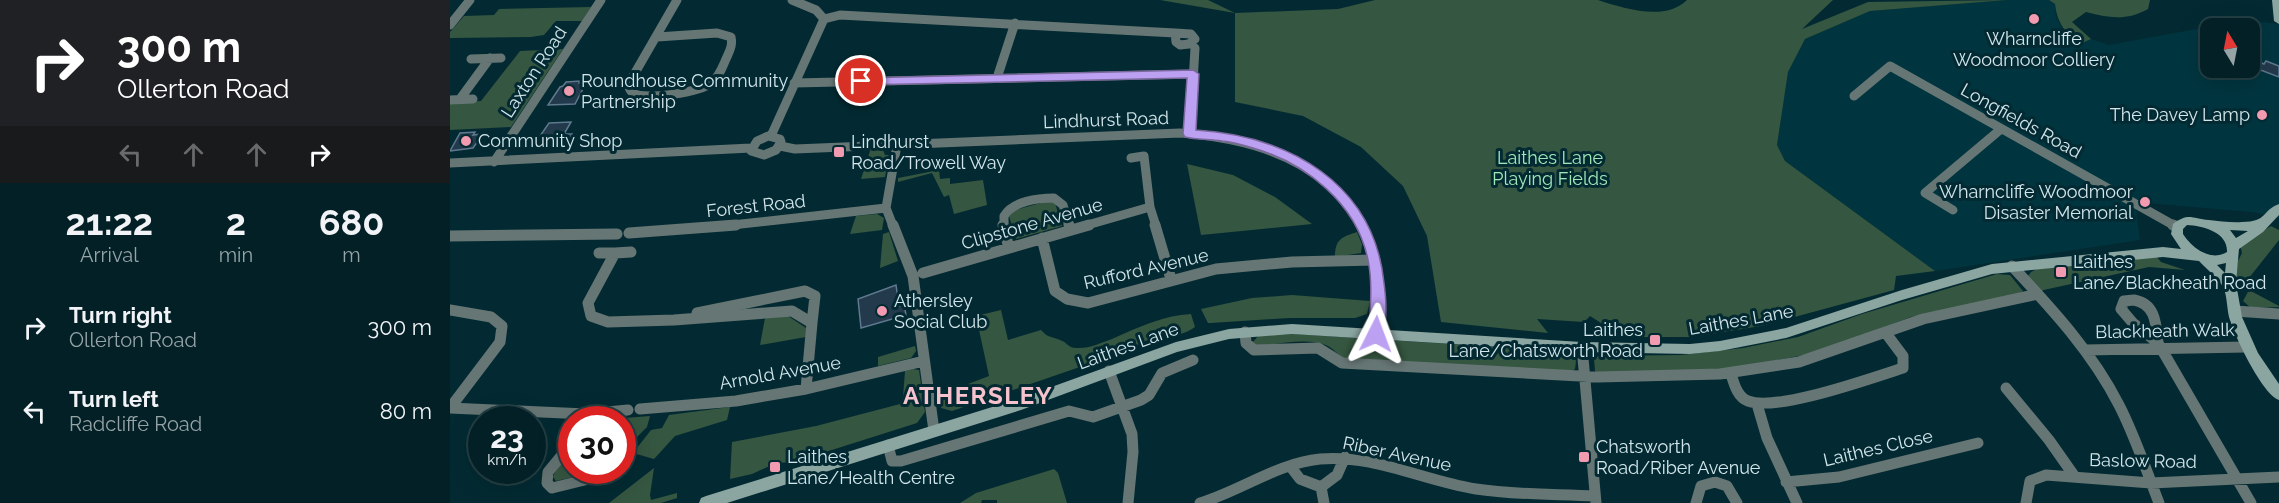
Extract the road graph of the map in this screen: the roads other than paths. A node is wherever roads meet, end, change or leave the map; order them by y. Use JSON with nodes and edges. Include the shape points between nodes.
{"nodes":[{"id":1,"x":470,"y":0,"type":"edge"},
{"id":2,"x":601,"y":0,"type":"edge"},
{"id":3,"x":677,"y":0,"type":"edge"},
{"id":4,"x":792,"y":0,"type":"edge"},
{"id":5,"x":2277,"y":0,"type":"edge"},
{"id":6,"x":824,"y":19,"type":"junction"},
{"id":7,"x":2279,"y":21,"type":"edge"},
{"id":8,"x":1015,"y":23,"type":"junction"},
{"id":9,"x":450,"y":25,"type":"edge"},
{"id":10,"x":1175,"y":33,"type":"dead end"},
{"id":11,"x":657,"y":37,"type":"junction"},
{"id":12,"x":1195,"y":48,"type":"dead end"},
{"id":13,"x":490,"y":58,"type":"junction"},
{"id":14,"x":501,"y":58,"type":"dead end"},
{"id":15,"x":471,"y":59,"type":"dead end"},
{"id":16,"x":1193,"y":74,"type":"junction"},
{"id":17,"x":997,"y":78,"type":"junction"},
{"id":18,"x":794,"y":83,"type":"junction"},
{"id":19,"x":1854,"y":96,"type":"dead end"},
{"id":20,"x":455,"y":99,"type":"edge"},
{"id":21,"x":473,"y":99,"type":"dead end"},
{"id":22,"x":2001,"y":129,"type":"junction"},
{"id":23,"x":1190,"y":134,"type":"junction"},
{"id":24,"x":771,"y":136,"type":"junction"},
{"id":25,"x":897,"y":145,"type":"junction"},
{"id":26,"x":780,"y":146,"type":"junction"},
{"id":27,"x":751,"y":148,"type":"junction"},
{"id":28,"x":1131,"y":158,"type":"dead end"},
{"id":29,"x":494,"y":162,"type":"junction"},
{"id":30,"x":450,"y":163,"type":"edge"},
{"id":31,"x":1150,"y":207,"type":"junction"},
{"id":32,"x":886,"y":208,"type":"junction"},
{"id":33,"x":2279,"y":208,"type":"edge"},
{"id":34,"x":1953,"y":210,"type":"dead end"},
{"id":35,"x":2263,"y":223,"type":"junction"},
{"id":36,"x":2208,"y":224,"type":"junction"},
{"id":37,"x":1071,"y":230,"type":"junction"},
{"id":38,"x":629,"y":233,"type":"dead end"},
{"id":39,"x":2178,"y":233,"type":"junction"},
{"id":40,"x":617,"y":234,"type":"dead end"},
{"id":41,"x":450,"y":236,"type":"edge"},
{"id":42,"x":1042,"y":238,"type":"junction"},
{"id":43,"x":1009,"y":248,"type":"junction"},
{"id":44,"x":2233,"y":250,"type":"junction"},
{"id":45,"x":631,"y":252,"type":"dead end"},
{"id":46,"x":2163,"y":252,"type":"junction"},
{"id":47,"x":599,"y":253,"type":"dead end"},
{"id":48,"x":615,"y":253,"type":"junction"},
{"id":49,"x":2200,"y":256,"type":"junction"},
{"id":50,"x":1375,"y":260,"type":"junction"},
{"id":51,"x":2012,"y":266,"type":"junction"},
{"id":52,"x":922,"y":273,"type":"dead end"},
{"id":53,"x":1171,"y":279,"type":"junction"},
{"id":54,"x":2230,"y":287,"type":"junction"},
{"id":55,"x":2038,"y":294,"type":"junction"},
{"id":56,"x":450,"y":310,"type":"edge"},
{"id":57,"x":2235,"y":311,"type":"junction"},
{"id":58,"x":2279,"y":314,"type":"edge"},
{"id":59,"x":674,"y":320,"type":"junction"},
{"id":60,"x":812,"y":323,"type":"junction"},
{"id":61,"x":1245,"y":332,"type":"junction"},
{"id":62,"x":1885,"y":332,"type":"junction"},
{"id":63,"x":1376,"y":334,"type":"junction"},
{"id":64,"x":2159,"y":346,"type":"junction"},
{"id":65,"x":1581,"y":347,"type":"junction"},
{"id":66,"x":2246,"y":347,"type":"junction"},
{"id":67,"x":2085,"y":350,"type":"junction"},
{"id":68,"x":1193,"y":360,"type":"dead end"},
{"id":69,"x":924,"y":361,"type":"junction"},
{"id":70,"x":1109,"y":371,"type":"junction"},
{"id":71,"x":1731,"y":374,"type":"junction"},
{"id":72,"x":1585,"y":378,"type":"junction"},
{"id":73,"x":2006,"y":388,"type":"dead end"},
{"id":74,"x":806,"y":389,"type":"junction"},
{"id":75,"x":2279,"y":394,"type":"edge"},
{"id":76,"x":1757,"y":404,"type":"junction"},
{"id":77,"x":1121,"y":407,"type":"junction"},
{"id":78,"x":450,"y":408,"type":"edge"},
{"id":79,"x":636,"y":410,"type":"edge"},
{"id":80,"x":558,"y":415,"type":"edge"},
{"id":81,"x":934,"y":431,"type":"junction"},
{"id":82,"x":1978,"y":443,"type":"dead end"},
{"id":83,"x":888,"y":445,"type":"junction"},
{"id":84,"x":1345,"y":457,"type":"junction"},
{"id":85,"x":558,"y":460,"type":"edge"},
{"id":86,"x":1290,"y":466,"type":"junction"},
{"id":87,"x":2075,"y":477,"type":"junction"},
{"id":88,"x":2279,"y":477,"type":"edge"},
{"id":89,"x":2236,"y":479,"type":"junction"},
{"id":90,"x":1786,"y":482,"type":"junction"},
{"id":91,"x":2151,"y":483,"type":"junction"},
{"id":92,"x":566,"y":484,"type":"edge"},
{"id":93,"x":1321,"y":487,"type":"junction"},
{"id":94,"x":1596,"y":500,"type":"edge"},
{"id":95,"x":706,"y":503,"type":"edge"},
{"id":96,"x":1128,"y":503,"type":"edge"},
{"id":97,"x":1200,"y":503,"type":"edge"},
{"id":98,"x":1324,"y":503,"type":"edge"},
{"id":99,"x":1696,"y":503,"type":"edge"},
{"id":100,"x":1737,"y":503,"type":"edge"},
{"id":101,"x":1797,"y":503,"type":"edge"},
{"id":102,"x":2026,"y":503,"type":"edge"},
{"id":103,"x":2159,"y":503,"type":"edge"},
{"id":104,"x":2251,"y":503,"type":"edge"}],
"edges":[{"from":1,"to":9,"type":"street"},
{"from":2,"to":29,"type":"street","name":"Laxton Road"},
{"from":3,"to":11,"type":"street"},
{"from":4,"to":6,"type":"street","via":[[816,10]]},
{"from":5,"to":7,"type":"main road"},
{"from":6,"to":8,"type":"street","via":[[840,15]]},
{"from":6,"to":18,"type":"street"},
{"from":8,"to":10,"type":"street"},
{"from":8,"to":17,"type":"street"},
{"from":11,"to":11,"type":"street","via":[[628,85],[634,93],[689,92],[707,86],[718,76],[733,42],[726,34],[717,33]]},
{"from":12,"to":16,"type":"street"},
{"from":13,"to":14,"type":"street"},
{"from":13,"to":15,"type":"street"},
{"from":13,"to":20,"type":"street"},
{"from":16,"to":17,"type":"street"},
{"from":16,"to":23,"type":"street"},
{"from":17,"to":18,"type":"street"},
{"from":18,"to":24,"type":"street"},
{"from":19,"to":22,"type":"street","name":"Longfields Road","via":[[1890,66]]},
{"from":20,"to":21,"type":"street"},
{"from":22,"to":34,"type":"street","via":[[1925,193]]},
{"from":22,"to":39,"type":"street","name":"Longfields Road"},
{"from":23,"to":25,"type":"street","name":"Lindhurst Road"},
{"from":23,"to":50,"type":"street","name":"Lindhurst Road","via":[[1256,144],[1318,173],[1354,211],[1365,229]]},
{"from":24,"to":26,"type":"street","via":[[780,139]]},
{"from":24,"to":27,"type":"street","name":"Lindhurst Road","via":[[758,140]]},
{"from":25,"to":26,"type":"street","name":"Lindhurst Road","via":[[795,149]]},
{"from":25,"to":32,"type":"street"},
{"from":26,"to":27,"type":"street","name":"Lindhurst Road","via":[[761,156],[753,154]]},
{"from":27,"to":29,"type":"street","name":"Lindhurst Road"},
{"from":28,"to":31,"type":"street","via":[[1144,156]]},
{"from":29,"to":30,"type":"street","name":"Lindhurst Road"},
{"from":31,"to":37,"type":"street","name":"Clipstone Avenue"},
{"from":31,"to":53,"type":"street"},
{"from":32,"to":38,"type":"street","name":"Forest Road"},
{"from":32,"to":69,"type":"street","via":[[913,276]]},
{"from":33,"to":35,"type":"main road"},
{"from":35,"to":36,"type":"main road","via":[[2242,227]]},
{"from":35,"to":44,"type":"main road"},
{"from":36,"to":39,"type":"main road","via":[[2186,221]]},
{"from":36,"to":44,"type":"main road","via":[[2227,236]]},
{"from":37,"to":42,"type":"street","name":"Clipstone Avenue"},
{"from":37,"to":43,"type":"street","via":[[1058,198],[1013,206],[1003,218]]},
{"from":39,"to":46,"type":"main road"},
{"from":39,"to":49,"type":"main road","via":[[2188,249]]},
{"from":40,"to":41,"type":"street"},
{"from":42,"to":43,"type":"street","name":"Clipstone Avenue"},
{"from":42,"to":53,"type":"street","name":"Rufford Avenue","via":[[1055,291],[1067,300],[1088,303]]},
{"from":43,"to":52,"type":"street","name":"Clipstone Avenue"},
{"from":44,"to":49,"type":"main road","name":"Laithes Lane","via":[[2222,260]]},
{"from":44,"to":54,"type":"main road"},
{"from":45,"to":48,"type":"street"},
{"from":46,"to":49,"type":"main road","name":"Laithes Lane"},
{"from":46,"to":51,"type":"main road","name":"Laithes Lane"},
{"from":47,"to":48,"type":"street"},
{"from":48,"to":59,"type":"street","via":[[588,303],[591,316],[608,322]]},
{"from":49,"to":54,"type":"main road"},
{"from":50,"to":53,"type":"street","name":"Rufford Avenue","via":[[1249,265]]},
{"from":50,"to":63,"type":"street","name":"Lindhurst Road"},
{"from":51,"to":55,"type":"street"},
{"from":51,"to":65,"type":"main road","name":"Laithes Lane","via":[[1978,272],[1802,329],[1742,342],[1690,349]]},
{"from":54,"to":57,"type":"main road"},
{"from":55,"to":62,"type":"street"},
{"from":55,"to":67,"type":"street"},
{"from":56,"to":78,"type":"street","via":[[491,317],[502,326],[500,342]]},
{"from":57,"to":58,"type":"street"},
{"from":57,"to":66,"type":"main road"},
{"from":59,"to":60,"type":"street","via":[[792,311]]},
{"from":59,"to":60,"type":"street","via":[[805,291],[815,296]]},
{"from":60,"to":74,"type":"street"},
{"from":61,"to":63,"type":"main road","name":"Laithes Lane","via":[[1292,329]]},
{"from":61,"to":70,"type":"main road","name":"Laithes Lane","via":[[1194,341]]},
{"from":61,"to":72,"type":"street","via":[[1246,343],[1254,350],[1318,348],[1342,363]]},
{"from":62,"to":71,"type":"street","via":[[1817,357]]},
{"from":62,"to":76,"type":"street","via":[[1903,356],[1903,368],[1840,389]]},
{"from":63,"to":65,"type":"main road","name":"Laithes Lane"},
{"from":64,"to":66,"type":"street","name":"Blackheath Walk"},
{"from":64,"to":67,"type":"street","name":"Blackheath Walk"},
{"from":64,"to":89,"type":"street"},
{"from":65,"to":72,"type":"street"},
{"from":66,"to":75,"type":"main road"},
{"from":67,"to":91,"type":"street","via":[[2119,404]]},
{"from":68,"to":77,"type":"street","name":"Laithes Lane","via":[[1162,373],[1149,395]]},
{"from":69,"to":74,"type":"street","name":"Arnold Avenue"},
{"from":69,"to":81,"type":"street"},
{"from":70,"to":77,"type":"street"},
{"from":70,"to":81,"type":"main road","name":"Laithes Lane"},
{"from":71,"to":72,"type":"street"},
{"from":71,"to":76,"type":"street","via":[[1742,397]]},
{"from":72,"to":94,"type":"street"},
{"from":73,"to":87,"type":"street"},
{"from":74,"to":79,"type":"street","name":"Arnold Avenue","via":[[736,401]]},
{"from":76,"to":90,"type":"street"},
{"from":77,"to":83,"type":"street","name":"Laithes Lane","via":[[1093,417],[1069,411],[901,461],[892,461]]},
{"from":77,"to":96,"type":"street","via":[[1132,434]]},
{"from":78,"to":80,"type":"street","name":"Arnold Avenue"},
{"from":81,"to":83,"type":"main road","name":"Laithes Lane"},
{"from":82,"to":90,"type":"street","name":"Laithes Close","via":[[1839,477]]},
{"from":83,"to":95,"type":"main road","name":"Laithes Lane"},
{"from":84,"to":86,"type":"street","name":"Riber Avenue"},
{"from":84,"to":93,"type":"street","via":[[1342,472]]},
{"from":84,"to":94,"type":"street","name":"Riber Avenue","via":[[1476,489]]},
{"from":85,"to":92,"type":"street","via":[[548,472],[547,483],[552,488]]},
{"from":86,"to":93,"type":"street","via":[[1300,479]]},
{"from":86,"to":97,"type":"street","name":"Riber Avenue","via":[[1223,497]]},
{"from":87,"to":91,"type":"street","name":"Baslow Road"},
{"from":87,"to":102,"type":"street","name":"Baslow Road","via":[[2036,477],[2030,481]]},
{"from":88,"to":89,"type":"street","name":"Baslow Road"},
{"from":89,"to":91,"type":"street","name":"Baslow Road"},
{"from":89,"to":104,"type":"street"},
{"from":90,"to":101,"type":"street"},
{"from":91,"to":103,"type":"street"},
{"from":93,"to":98,"type":"street"},
{"from":99,"to":100,"type":"street","via":[[1700,485],[1713,481],[1727,486]]}]}
